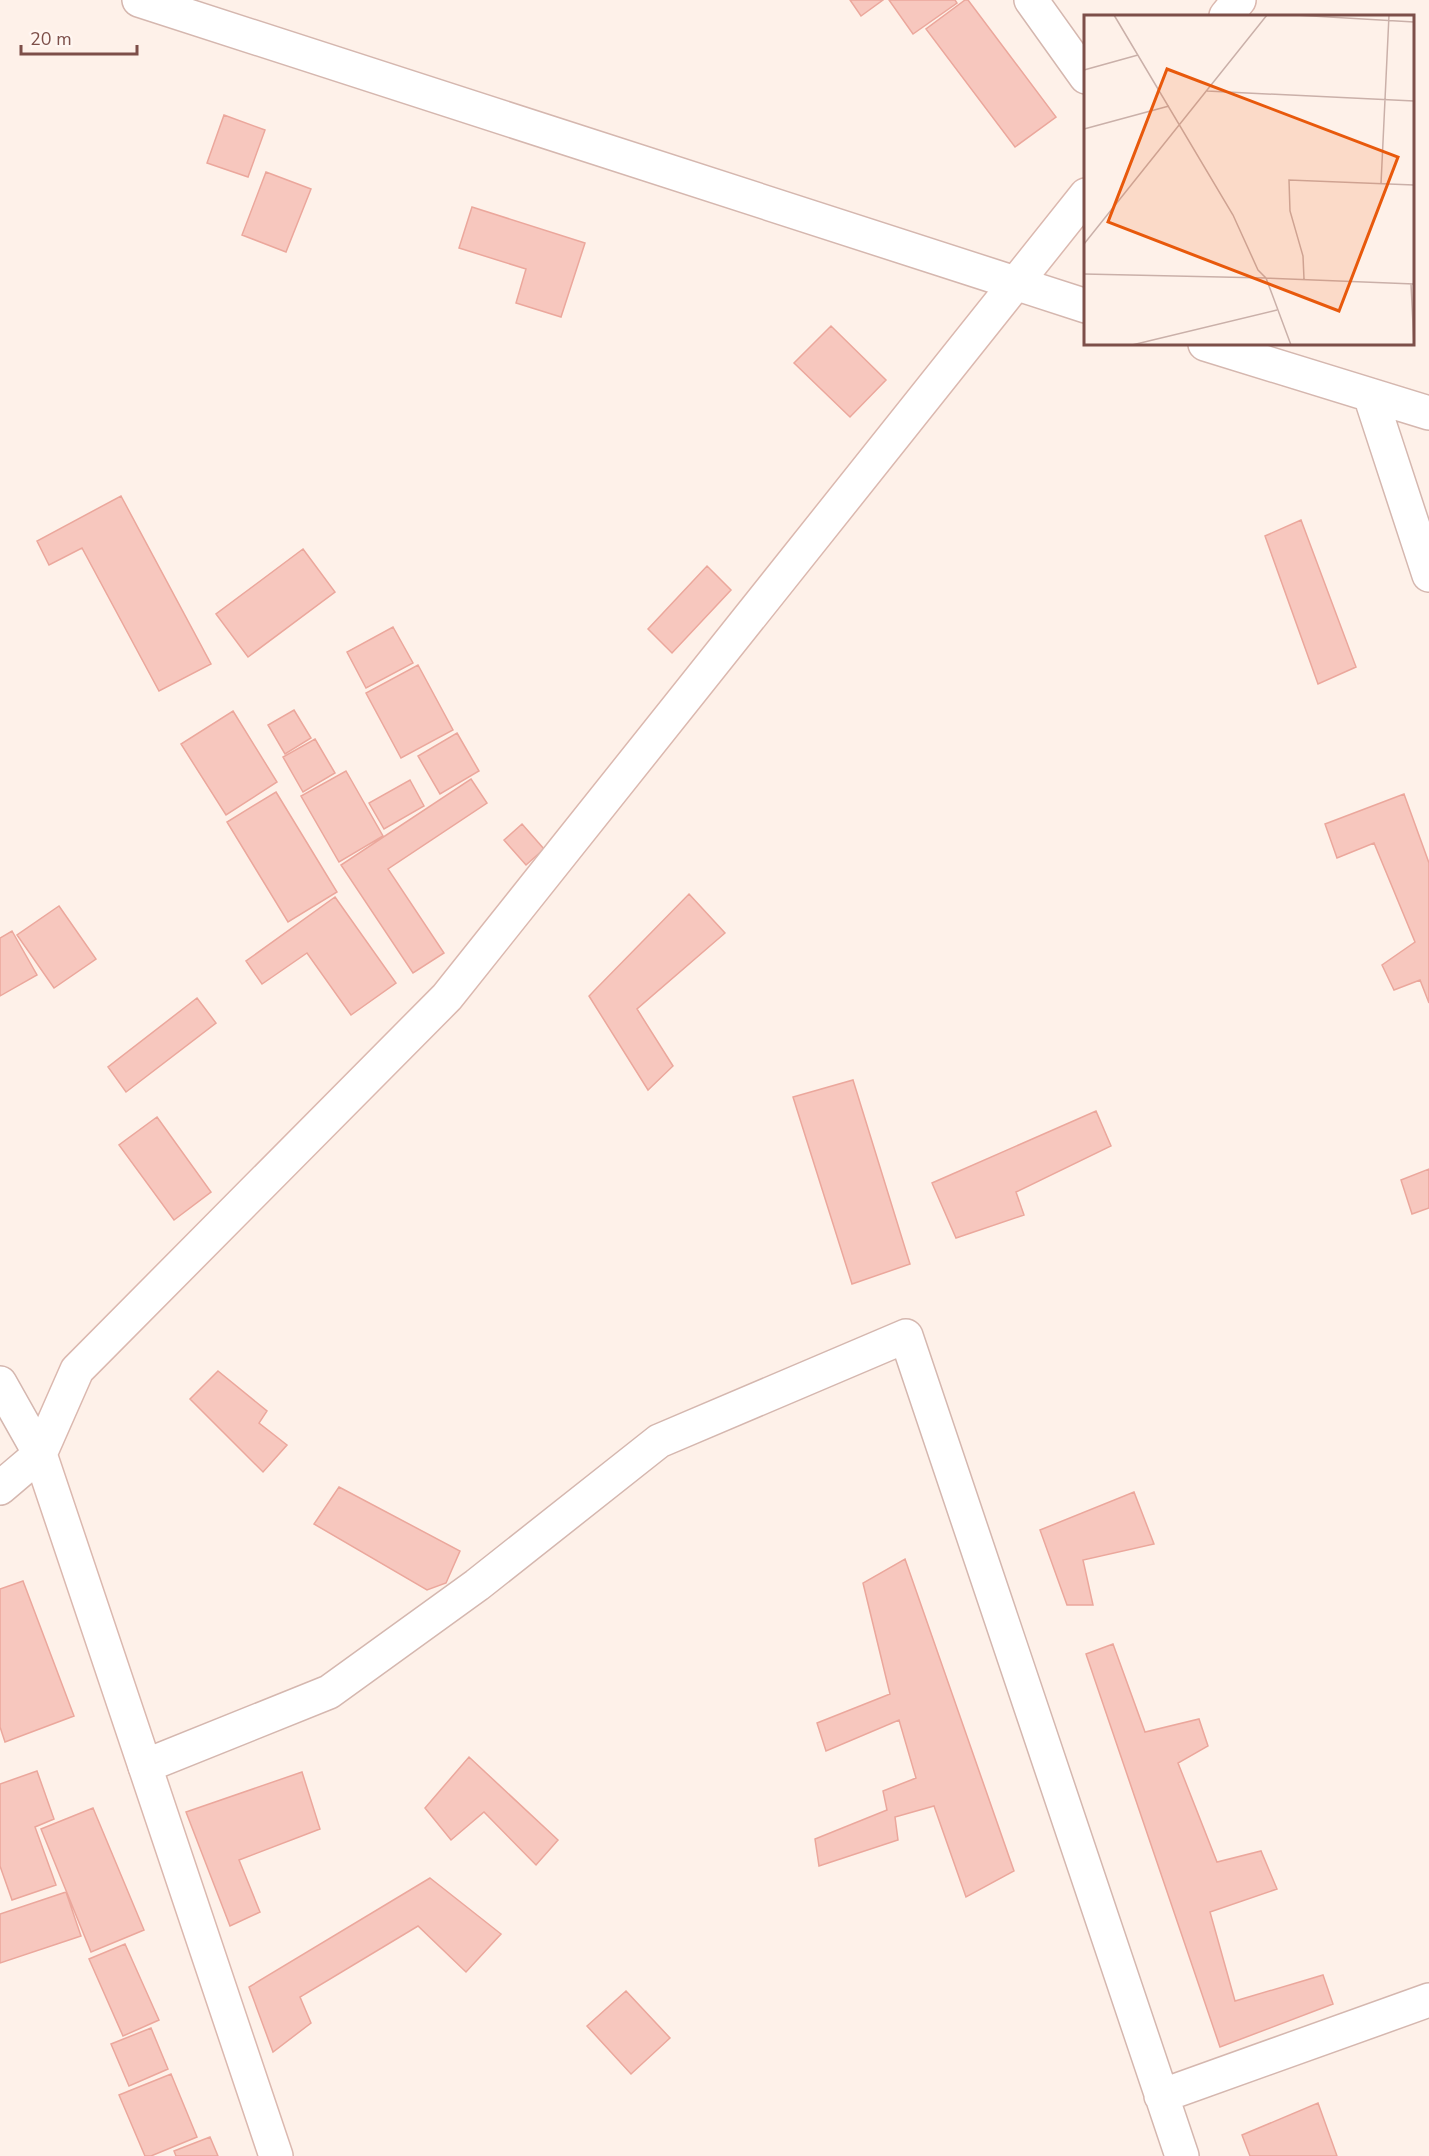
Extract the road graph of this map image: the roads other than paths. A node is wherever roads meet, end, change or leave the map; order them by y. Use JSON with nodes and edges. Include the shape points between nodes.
{"nodes":[{"id":1,"x":139,"y":0,"type":"edge"},
{"id":2,"x":1031,"y":0,"type":"edge"},
{"id":3,"x":1239,"y":0,"type":"edge"},
{"id":4,"x":1227,"y":15,"type":"edge"},
{"id":5,"x":1084,"y":74,"type":"edge"},
{"id":6,"x":1084,"y":198,"type":"edge"},
{"id":7,"x":1015,"y":284,"type":"junction"},
{"id":8,"x":1084,"y":305,"type":"edge"},
{"id":9,"x":1208,"y":345,"type":"edge"},
{"id":10,"x":1370,"y":395,"type":"junction"},
{"id":11,"x":1429,"y":413,"type":"edge"},
{"id":12,"x":1429,"y":575,"type":"edge"},
{"id":13,"x":0,"y":1383,"type":"edge"},
{"id":14,"x":40,"y":1454,"type":"junction"},
{"id":15,"x":0,"y":1488,"type":"edge"},
{"id":16,"x":145,"y":1766,"type":"junction"},
{"id":17,"x":1429,"y":2000,"type":"edge"},
{"id":18,"x":1161,"y":2096,"type":"junction"},
{"id":19,"x":276,"y":2156,"type":"edge"},
{"id":20,"x":1182,"y":2156,"type":"edge"}],
"edges":[{"from":1,"to":7,"type":"street"},
{"from":2,"to":5,"type":"street"},
{"from":3,"to":4,"type":"street"},
{"from":6,"to":7,"type":"street"},
{"from":7,"to":8,"type":"street"},
{"from":7,"to":14,"type":"street","via":[[447,997],[77,1370]]},
{"from":9,"to":10,"type":"street"},
{"from":10,"to":11,"type":"street"},
{"from":10,"to":12,"type":"street"},
{"from":13,"to":14,"type":"street"},
{"from":14,"to":15,"type":"street"},
{"from":14,"to":16,"type":"street"},
{"from":16,"to":18,"type":"street","via":[[329,1692],[477,1586],[659,1441],[906,1336]]},
{"from":16,"to":19,"type":"street"},
{"from":17,"to":18,"type":"street"},
{"from":18,"to":20,"type":"street"}]}
